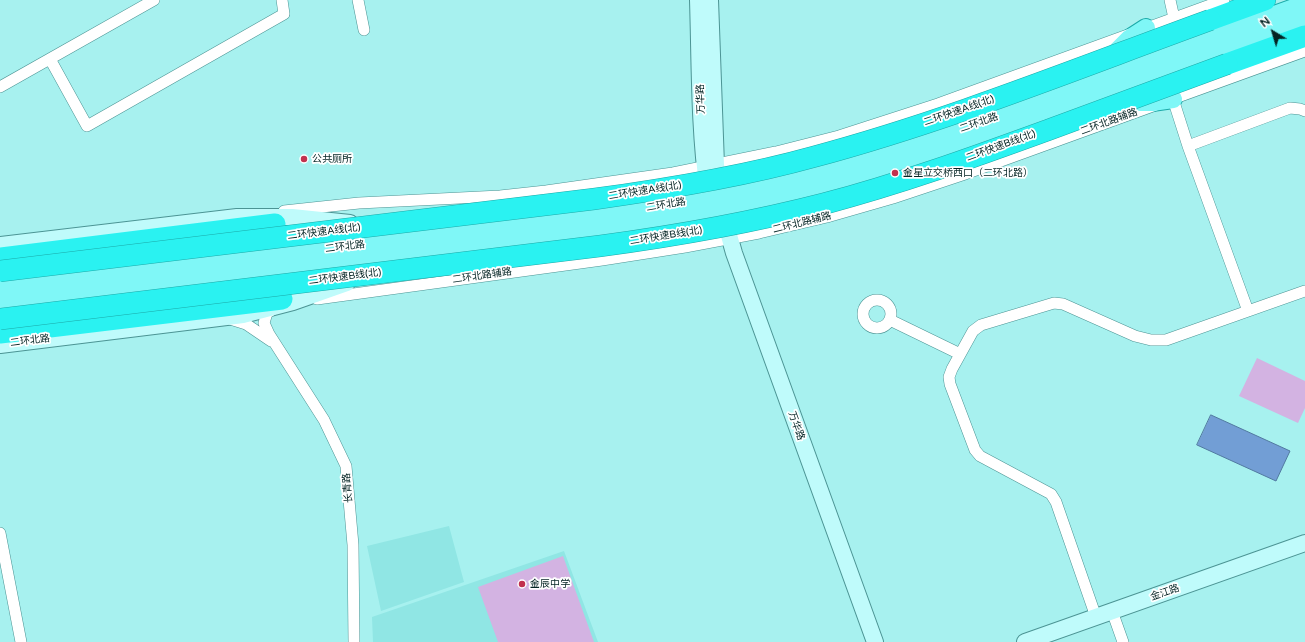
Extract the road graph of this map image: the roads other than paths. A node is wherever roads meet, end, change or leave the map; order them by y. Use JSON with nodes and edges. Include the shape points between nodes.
{"nodes":[{"id":1,"x":154,"y":0,"type":"edge"},
{"id":2,"x":282,"y":0,"type":"edge"},
{"id":3,"x":358,"y":0,"type":"edge"},
{"id":4,"x":698,"y":0,"type":"edge"},
{"id":5,"x":710,"y":0,"type":"edge"},
{"id":6,"x":1170,"y":0,"type":"edge"},
{"id":7,"x":1224,"y":0,"type":"edge"},
{"id":8,"x":1286,"y":0,"type":"edge"},
{"id":9,"x":1305,"y":4,"type":"edge"},
{"id":10,"x":1267,"y":16,"type":"edge"},
{"id":11,"x":1174,"y":18,"type":"junction"},
{"id":12,"x":1305,"y":18,"type":"edge"},
{"id":13,"x":1305,"y":27,"type":"edge"},
{"id":14,"x":1146,"y":28,"type":"junction"},
{"id":15,"x":364,"y":30,"type":"dead end"},
{"id":16,"x":1305,"y":36,"type":"edge"},
{"id":17,"x":1305,"y":51,"type":"edge"},
{"id":18,"x":50,"y":59,"type":"junction"},
{"id":19,"x":0,"y":87,"type":"edge"},
{"id":20,"x":1067,"y":98,"type":"junction"},
{"id":21,"x":1173,"y":99,"type":"junction"},
{"id":22,"x":1305,"y":111,"type":"edge"},
{"id":23,"x":1188,"y":146,"type":"junction"},
{"id":24,"x":710,"y":166,"type":"junction"},
{"id":25,"x":717,"y":201,"type":"junction"},
{"id":26,"x":217,"y":220,"type":"junction"},
{"id":27,"x":500,"y":235,"type":"junction"},
{"id":28,"x":729,"y":239,"type":"junction"},
{"id":29,"x":0,"y":246,"type":"edge"},
{"id":30,"x":386,"y":248,"type":"junction"},
{"id":31,"x":0,"y":258,"type":"edge"},
{"id":32,"x":0,"y":272,"type":"edge"},
{"id":33,"x":0,"y":289,"type":"edge"},
{"id":34,"x":1305,"y":291,"type":"edge"},
{"id":35,"x":0,"y":302,"type":"edge"},
{"id":36,"x":276,"y":307,"type":"junction"},
{"id":37,"x":1248,"y":311,"type":"junction"},
{"id":38,"x":226,"y":318,"type":"junction"},
{"id":39,"x":0,"y":319,"type":"edge"},
{"id":40,"x":890,"y":320,"type":"dead end"},
{"id":41,"x":0,"y":333,"type":"edge"},
{"id":42,"x":0,"y":345,"type":"edge"},
{"id":43,"x":280,"y":352,"type":"junction"},
{"id":44,"x":960,"y":354,"type":"junction"},
{"id":45,"x":0,"y":533,"type":"edge"},
{"id":46,"x":1305,"y":544,"type":"edge"},
{"id":47,"x":1112,"y":611,"type":"junction"},
{"id":48,"x":1096,"y":617,"type":"junction"},
{"id":49,"x":20,"y":642,"type":"edge"},
{"id":50,"x":354,"y":642,"type":"edge"},
{"id":51,"x":875,"y":642,"type":"edge"},
{"id":52,"x":1025,"y":642,"type":"edge"},
{"id":53,"x":1123,"y":642,"type":"edge"}],
"edges":[{"from":1,"to":18,"type":"street"},
{"from":2,"to":18,"type":"street","via":[[284,14],[87,126]]},
{"from":3,"to":15,"type":"street"},
{"from":4,"to":24,"type":"street","name":"万华路"},
{"from":5,"to":24,"type":"street","name":"万华路"},
{"from":6,"to":11,"type":"street"},
{"from":7,"to":11,"type":"street"},
{"from":8,"to":10,"type":"main road"},
{"from":9,"to":10,"type":"main road","name":"二环北路"},
{"from":10,"to":12,"type":"main road","name":"二环北路"},
{"from":10,"to":13,"type":"main road"},
{"from":10,"to":20,"type":"main road","name":"二环北路"},
{"from":10,"to":27,"type":"highway","name":"二环快速A线(北)","bridge":true,"via":[[811,158],[675,187],[594,199]]},
{"from":11,"to":14,"type":"street"},
{"from":14,"to":20,"type":"main road","via":[[1124,44]]},
{"from":14,"to":24,"type":"street","via":[[878,124],[795,147]]},
{"from":16,"to":27,"type":"highway","name":"二环快速B线(北)","bridge":true,"via":[[923,174],[783,214],[705,230],[607,245]]},
{"from":17,"to":21,"type":"street","name":"二环北路辅路"},
{"from":18,"to":19,"type":"street"},
{"from":20,"to":21,"type":"main road","via":[[1146,102]]},
{"from":20,"to":25,"type":"main road","name":"二环北路","via":[[959,143],[884,168],[819,187]]},
{"from":21,"to":23,"type":"street"},
{"from":21,"to":28,"type":"street","name":"二环北路辅路","via":[[893,198],[793,226]]},
{"from":22,"to":23,"type":"street","via":[[1290,108]]},
{"from":23,"to":37,"type":"street"},
{"from":24,"to":25,"type":"street","name":"万华路"},
{"from":24,"to":26,"type":"street","via":[[530,193],[347,204]]},
{"from":25,"to":27,"type":"main road","name":"二环北路","via":[[640,223]]},
{"from":25,"to":28,"type":"street","name":"万华路"},
{"from":26,"to":27,"type":"street","via":[[274,217]]},
{"from":26,"to":29,"type":"street"},
{"from":27,"to":30,"type":"main road","name":"二环北路"},
{"from":27,"to":31,"type":"highway","bridge":true,"via":[[369,216],[289,222]]},
{"from":27,"to":32,"type":"highway","name":"二环快速A线(北)","bridge":true},
{"from":27,"to":36,"type":"street","name":"二环北路","via":[[417,259]]},
{"from":27,"to":39,"type":"highway","name":"二环快速B线(北)","bridge":true},
{"from":27,"to":41,"type":"highway","bridge":true,"via":[[392,281],[310,295]]},
{"from":28,"to":36,"type":"street","name":"二环北路辅路","via":[[638,255]]},
{"from":28,"to":51,"type":"street","name":"万华路"},
{"from":30,"to":33,"type":"main road","name":"二环北路"},
{"from":30,"to":35,"type":"main road","name":"二环北路"},
{"from":34,"to":37,"type":"street"},
{"from":36,"to":38,"type":"street","name":"二环北路"},
{"from":36,"to":43,"type":"street","via":[[267,313],[264,323]]},
{"from":37,"to":44,"type":"street","via":[[1166,340],[1151,340],[1063,304],[1054,303],[981,325],[973,331]]},
{"from":38,"to":42,"type":"street","name":"二环北路"},
{"from":38,"to":43,"type":"street","via":[[246,324],[269,338]]},
{"from":40,"to":44,"type":"street"},
{"from":43,"to":50,"type":"street","name":"长青路","via":[[324,420],[346,466],[353,545]]},
{"from":44,"to":48,"type":"street","via":[[949,377],[950,384],[975,450],[980,456],[1051,494]]},
{"from":45,"to":49,"type":"street"},
{"from":46,"to":47,"type":"street","name":"金江路"},
{"from":47,"to":48,"type":"street","name":"金江路"},
{"from":47,"to":53,"type":"street"},
{"from":48,"to":52,"type":"street","name":"金江路"}]}
